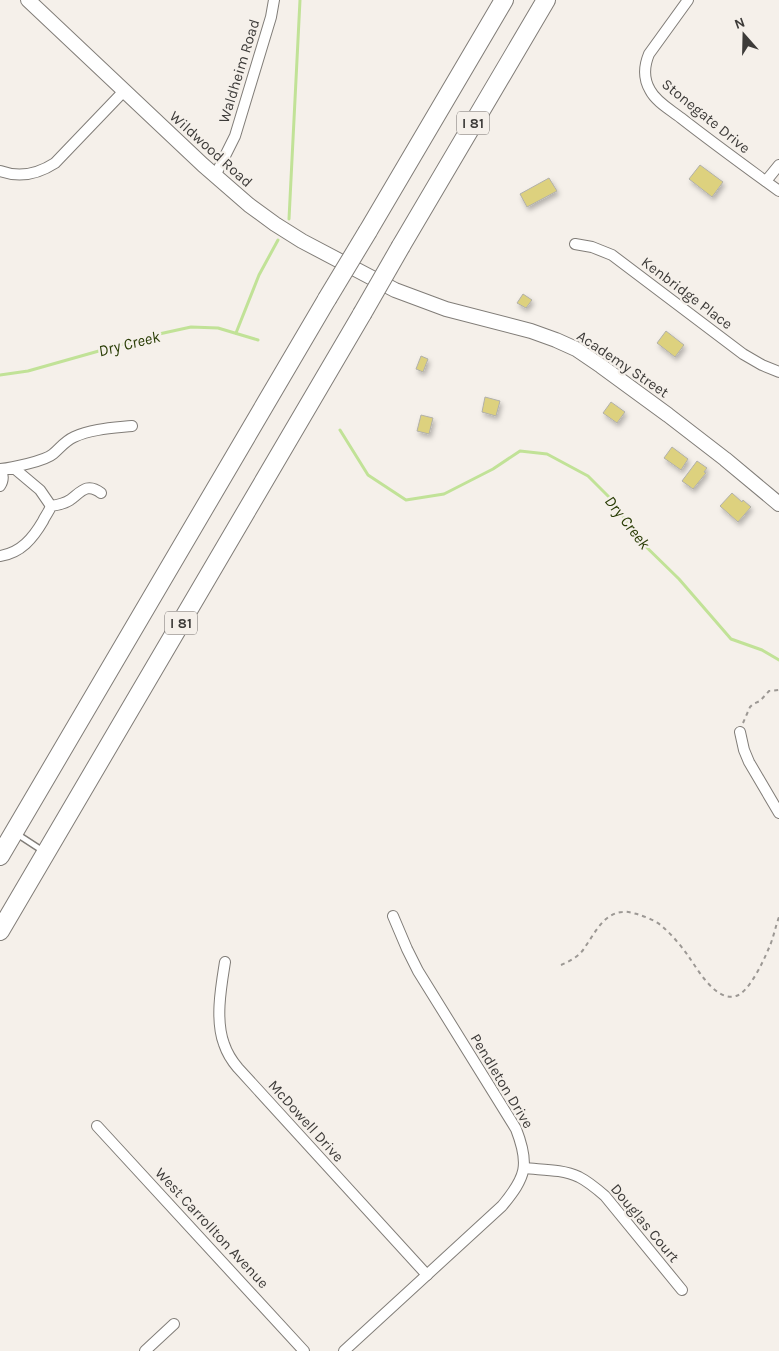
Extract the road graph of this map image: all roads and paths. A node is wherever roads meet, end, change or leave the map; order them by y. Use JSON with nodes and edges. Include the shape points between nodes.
{"nodes":[{"id":1,"x":28,"y":0,"type":"edge"},
{"id":2,"x":274,"y":0,"type":"edge"},
{"id":3,"x":504,"y":0,"type":"edge"},
{"id":4,"x":546,"y":0,"type":"edge"},
{"id":5,"x":688,"y":0,"type":"edge"},
{"id":6,"x":124,"y":91,"type":"junction"},
{"id":7,"x":779,"y":165,"type":"edge"},
{"id":8,"x":0,"y":171,"type":"edge"},
{"id":9,"x":215,"y":176,"type":"junction"},
{"id":10,"x":766,"y":181,"type":"junction"},
{"id":11,"x":779,"y":191,"type":"edge"},
{"id":12,"x":575,"y":244,"type":"dead end"},
{"id":13,"x":395,"y":290,"type":"joint"},
{"id":14,"x":779,"y":372,"type":"edge"},
{"id":15,"x":132,"y":426,"type":"dead end"},
{"id":16,"x":0,"y":469,"type":"edge"},
{"id":17,"x":0,"y":486,"type":"edge"},
{"id":18,"x":101,"y":493,"type":"dead end"},
{"id":19,"x":779,"y":504,"type":"edge"},
{"id":20,"x":51,"y":506,"type":"junction"},
{"id":21,"x":0,"y":556,"type":"edge"},
{"id":22,"x":779,"y":690,"type":"edge"},
{"id":23,"x":740,"y":732,"type":"joint"},
{"id":24,"x":779,"y":813,"type":"edge"},
{"id":25,"x":14,"y":832,"type":"junction"},
{"id":26,"x":46,"y":854,"type":"junction"},
{"id":27,"x":0,"y":856,"type":"edge"},
{"id":28,"x":393,"y":916,"type":"dead end"},
{"id":29,"x":779,"y":917,"type":"edge"},
{"id":30,"x":0,"y":931,"type":"edge"},
{"id":31,"x":225,"y":962,"type":"dead end"},
{"id":32,"x":561,"y":965,"type":"dead end"},
{"id":33,"x":97,"y":1126,"type":"dead end"},
{"id":34,"x":524,"y":1168,"type":"junction"},
{"id":35,"x":427,"y":1275,"type":"junction"},
{"id":36,"x":682,"y":1290,"type":"dead end"},
{"id":37,"x":174,"y":1324,"type":"dead end"},
{"id":38,"x":145,"y":1351,"type":"edge"},
{"id":39,"x":304,"y":1351,"type":"edge"},
{"id":40,"x":344,"y":1351,"type":"edge"}],
"edges":[{"from":1,"to":6,"type":"street","name":"Wildwood Road"},
{"from":2,"to":9,"type":"street","name":"Waldheim Road","via":[[235,136]]},
{"from":3,"to":25,"type":"highway","number":"I 81","bridge":true},
{"from":4,"to":26,"type":"highway","number":"I 81","bridge":true},
{"from":5,"to":10,"type":"street","name":"Stonegate Drive","via":[[649,54],[644,73],[646,83],[655,98]]},
{"from":6,"to":8,"type":"street","via":[[55,164],[26,175]]},
{"from":6,"to":9,"type":"street","name":"Wildwood Road"},
{"from":7,"to":10,"type":"street"},
{"from":9,"to":13,"type":"street","name":"Wildwood Road","via":[[275,224]]},
{"from":10,"to":11,"type":"street","name":"Stonegate Drive"},
{"from":12,"to":14,"type":"street","name":"Kenbridge Place","via":[[612,255],[743,354]]},
{"from":13,"to":19,"type":"street","name":"Academy Street","via":[[446,309],[548,337],[576,349],[668,415]]},
{"from":15,"to":16,"type":"street","via":[[81,434],[45,459]]},
{"from":16,"to":17,"type":"street","via":[[3,479]]},
{"from":16,"to":20,"type":"street","via":[[15,469],[40,490]]},
{"from":18,"to":20,"type":"street","via":[[88,488],[64,503]]},
{"from":20,"to":21,"type":"street","via":[[28,542],[17,551]]},
{"from":22,"to":23,"type":"path","via":[[769,691],[750,707]]},
{"from":23,"to":24,"type":"street","via":[[749,762]]},
{"from":25,"to":26,"type":"lane"},
{"from":25,"to":27,"type":"highway","number":"I 81"},
{"from":26,"to":30,"type":"highway","number":"I 81"},
{"from":28,"to":34,"type":"street","name":"Pendleton Drive","via":[[418,971],[516,1129],[525,1156]]},
{"from":29,"to":32,"type":"path","via":[[770,948],[760,966],[741,994],[735,996],[728,997],[715,990],[663,927],[630,912],[614,914],[606,919],[579,955]]},
{"from":31,"to":35,"type":"street","name":"McDowell Drive","via":[[220,1029],[230,1056]]},
{"from":33,"to":39,"type":"street","name":"West Carrollton Avenue"},
{"from":34,"to":35,"type":"street","name":"Pendleton Drive","via":[[514,1192],[502,1206]]},
{"from":34,"to":36,"type":"street","name":"Douglas Court","via":[[564,1172],[579,1177],[605,1196]]},
{"from":35,"to":40,"type":"street","name":"Pendleton Drive"},
{"from":37,"to":38,"type":"street"}]}
